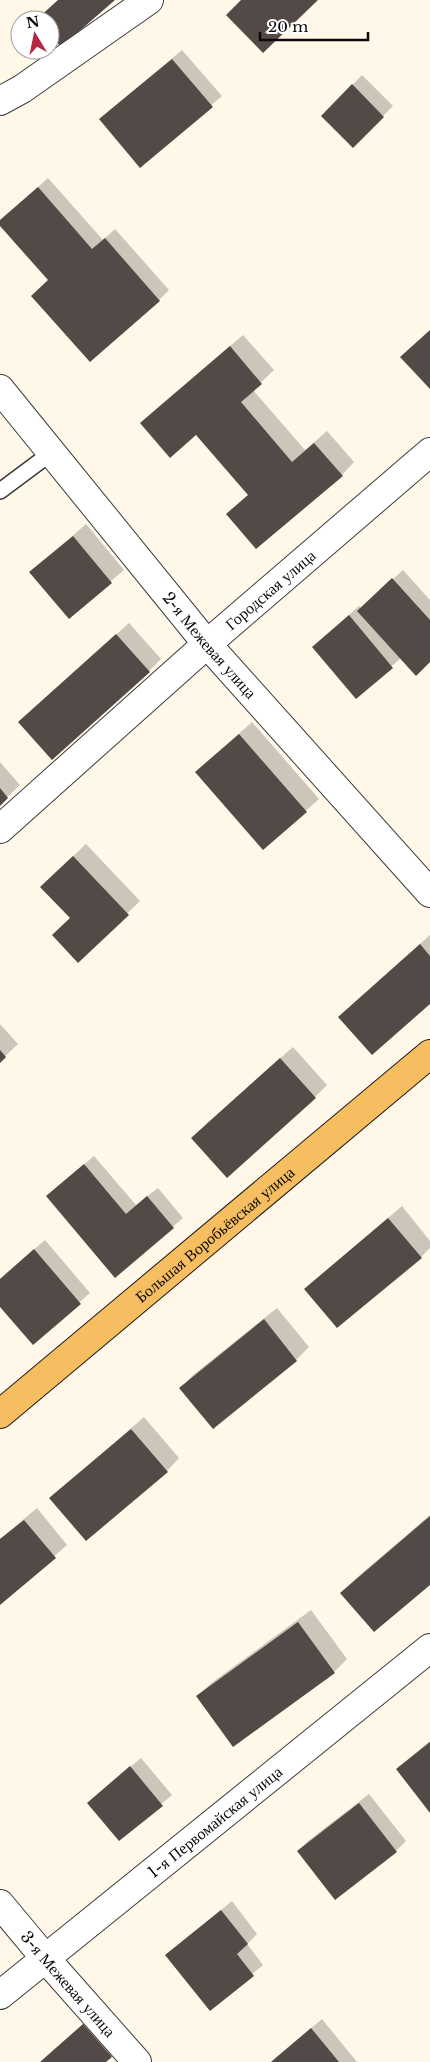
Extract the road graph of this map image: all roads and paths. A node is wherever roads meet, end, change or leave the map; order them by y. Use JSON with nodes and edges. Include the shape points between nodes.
{"nodes":[{"id":1,"x":149,"y":0,"type":"edge"},
{"id":2,"x":0,"y":101,"type":"edge"},
{"id":3,"x":0,"y":389,"type":"edge"},
{"id":4,"x":51,"y":452,"type":"junction"},
{"id":5,"x":430,"y":452,"type":"edge"},
{"id":6,"x":0,"y":491,"type":"edge"},
{"id":7,"x":207,"y":644,"type":"junction"},
{"id":8,"x":0,"y":829,"type":"edge"},
{"id":9,"x":430,"y":893,"type":"edge"},
{"id":10,"x":430,"y":1054,"type":"edge"},
{"id":11,"x":0,"y":1414,"type":"edge"},
{"id":12,"x":430,"y":1648,"type":"edge"},
{"id":13,"x":0,"y":1904,"type":"edge"},
{"id":14,"x":45,"y":1958,"type":"junction"},
{"id":15,"x":0,"y":1995,"type":"edge"},
{"id":16,"x":137,"y":2062,"type":"edge"}],
"edges":[{"from":1,"to":2,"type":"street"},
{"from":3,"to":4,"type":"street","name":"2-я Межевая улица"},
{"from":4,"to":6,"type":"lane"},
{"from":4,"to":7,"type":"street","name":"2-я Межевая улица"},
{"from":5,"to":7,"type":"street","name":"Городская улица"},
{"from":7,"to":8,"type":"street","name":"Городская улица"},
{"from":7,"to":9,"type":"street","name":"2-я Межевая улица"},
{"from":10,"to":11,"type":"main road","name":"Большая Воробьёвская улица"},
{"from":12,"to":14,"type":"street","name":"1-я Первомайская улица"},
{"from":13,"to":14,"type":"street","name":"3-я Межевая улица"},
{"from":14,"to":15,"type":"street","name":"1-я Первомайская улица"},
{"from":14,"to":16,"type":"street","name":"3-я Межевая улица"}]}
